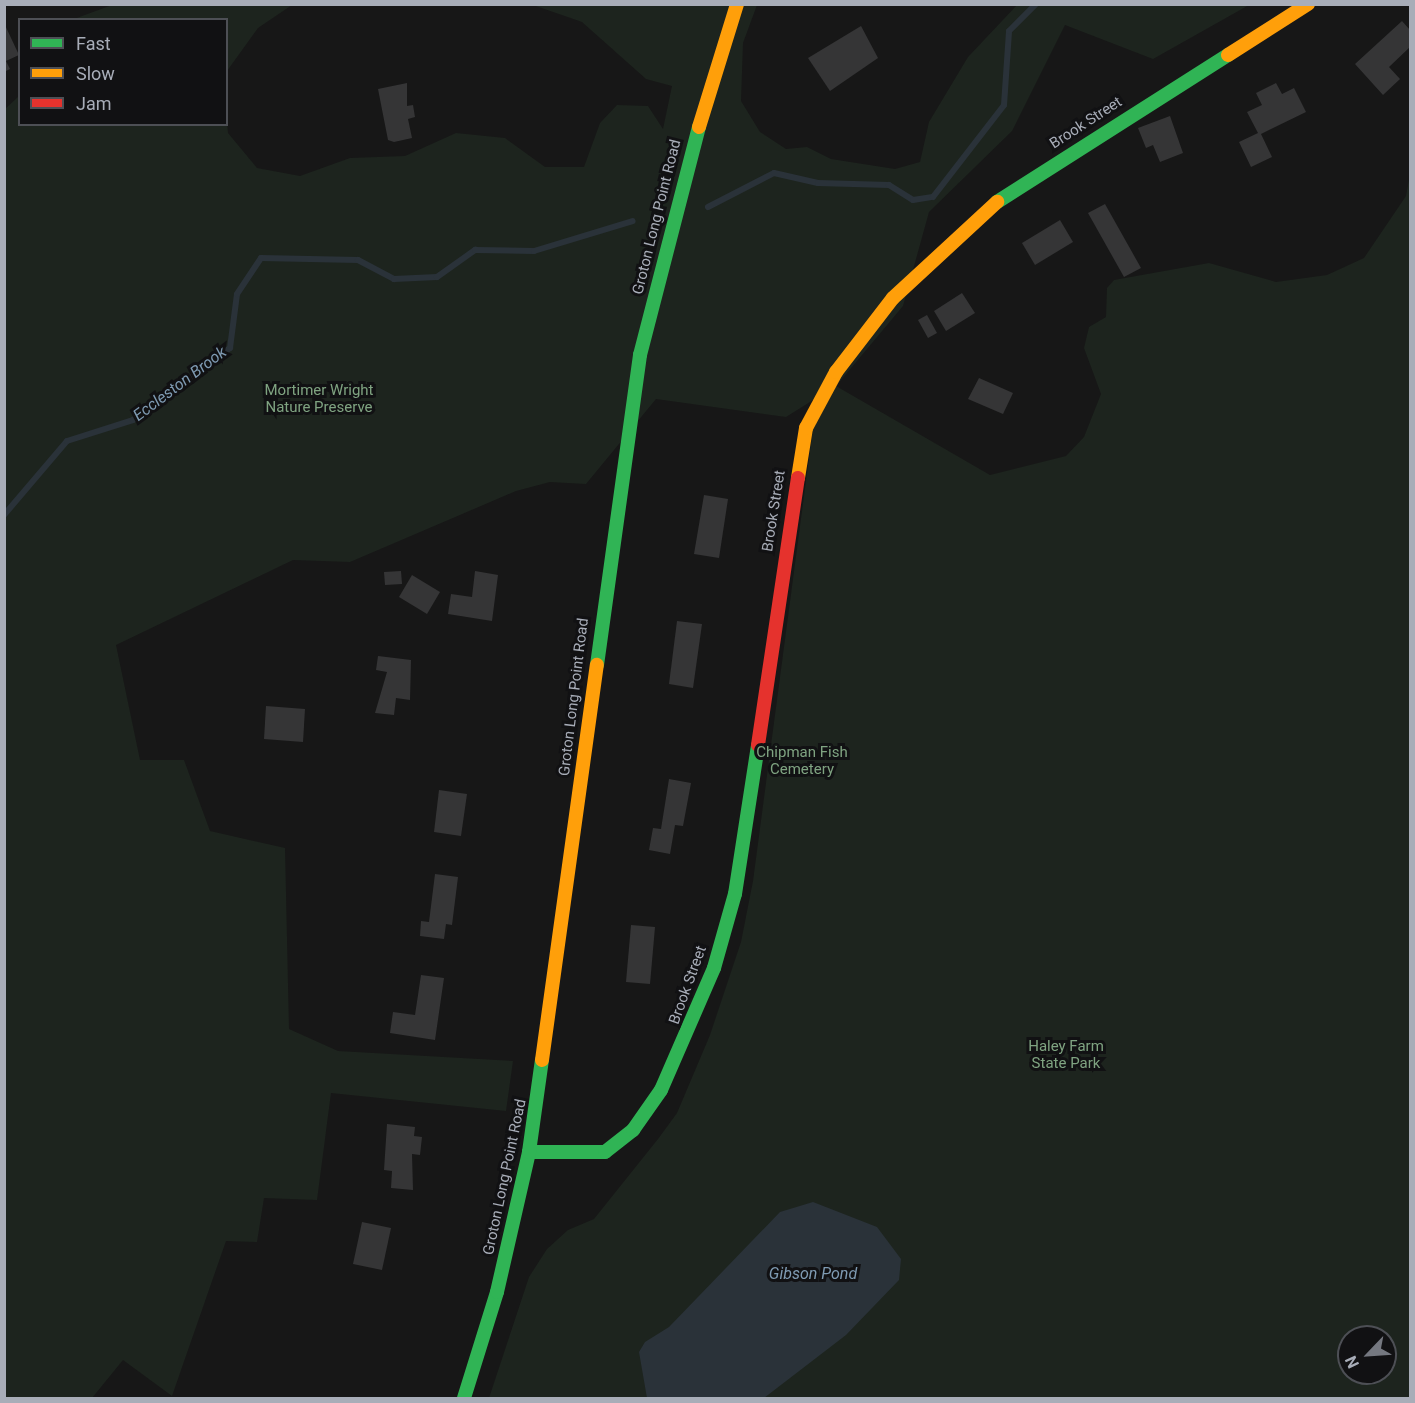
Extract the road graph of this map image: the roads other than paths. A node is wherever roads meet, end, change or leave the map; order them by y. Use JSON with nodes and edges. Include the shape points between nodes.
{"nodes":[{"id":1,"x":737,"y":4,"type":"edge"},
{"id":2,"x":1308,"y":4,"type":"edge"},
{"id":3,"x":529,"y":1152,"type":"junction"},
{"id":4,"x":464,"y":1398,"type":"edge"}],
"edges":[{"from":1,"to":3,"type":"street","name":"Groton Long Point Road","via":[[680,186],[640,355]]},
{"from":2,"to":3,"type":"street","name":"Brook Street","via":[[1011,191],[951,239],[893,298],[836,372],[806,428],[735,894],[714,968],[661,1090],[616,1147],[592,1154]]},
{"from":3,"to":4,"type":"street","name":"Groton Long Point Road","via":[[497,1292]]}]}
